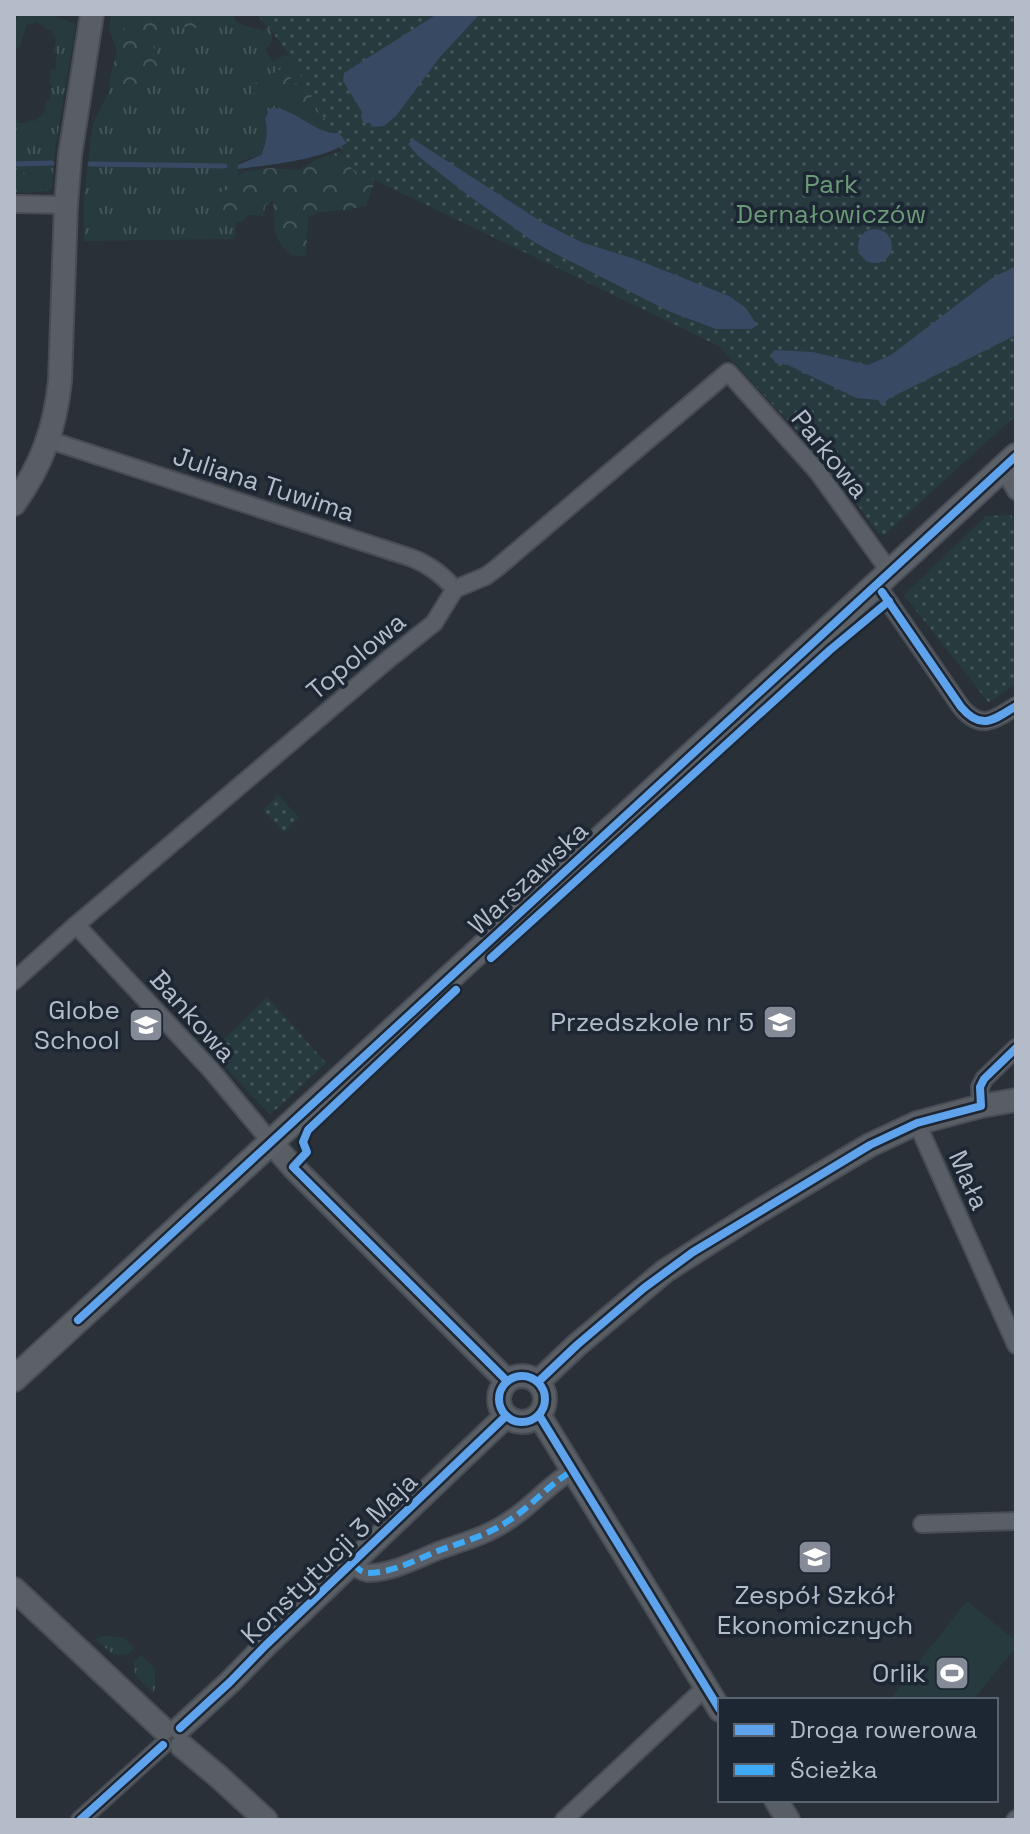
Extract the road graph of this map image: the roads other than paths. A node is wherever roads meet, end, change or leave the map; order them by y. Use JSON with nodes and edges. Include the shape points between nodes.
{"nodes":[{"id":1,"x":92,"y":14,"type":"edge"},
{"id":2,"x":14,"y":204,"type":"edge"},
{"id":3,"x":66,"y":205,"type":"junction"},
{"id":4,"x":49,"y":440,"type":"junction"},
{"id":5,"x":1010,"y":462,"type":"edge"},
{"id":6,"x":18,"y":491,"type":"edge"},
{"id":7,"x":1016,"y":491,"type":"edge"},
{"id":8,"x":883,"y":578,"type":"junction"},
{"id":9,"x":455,"y":589,"type":"junction"},
{"id":10,"x":1016,"y":706,"type":"edge"},
{"id":11,"x":76,"y":925,"type":"junction"},
{"id":12,"x":14,"y":981,"type":"edge"},
{"id":13,"x":1016,"y":1048,"type":"edge"},
{"id":14,"x":1016,"y":1100,"type":"edge"},
{"id":15,"x":981,"y":1106,"type":"junction"},
{"id":16,"x":917,"y":1123,"type":"junction"},
{"id":17,"x":270,"y":1141,"type":"junction"},
{"id":18,"x":1016,"y":1345,"type":"edge"},
{"id":19,"x":14,"y":1379,"type":"edge"},
{"id":20,"x":507,"y":1381,"type":"junction"},
{"id":21,"x":538,"y":1382,"type":"junction"},
{"id":22,"x":539,"y":1415,"type":"junction"},
{"id":23,"x":506,"y":1416,"type":"junction"},
{"id":24,"x":572,"y":1471,"type":"junction"},
{"id":25,"x":1016,"y":1521,"type":"edge"},
{"id":26,"x":922,"y":1524,"type":"dead end"},
{"id":27,"x":353,"y":1564,"type":"junction"},
{"id":28,"x":14,"y":1589,"type":"edge"},
{"id":29,"x":706,"y":1687,"type":"junction"},
{"id":30,"x":718,"y":1707,"type":"edge"},
{"id":31,"x":172,"y":1737,"type":"junction"},
{"id":32,"x":777,"y":1802,"type":"edge"},
{"id":33,"x":80,"y":1820,"type":"edge"},
{"id":34,"x":266,"y":1820,"type":"edge"},
{"id":35,"x":564,"y":1820,"type":"edge"},
{"id":36,"x":788,"y":1820,"type":"edge"}],
"edges":[{"from":1,"to":3,"type":"street"},
{"from":2,"to":3,"type":"street"},
{"from":3,"to":4,"type":"street","via":[[60,381]]},
{"from":4,"to":6,"type":"street"},
{"from":4,"to":9,"type":"street","name":"Juliana Tuwima","via":[[412,558],[440,573]]},
{"from":5,"to":7,"type":"street"},
{"from":5,"to":8,"type":"main road","name":"Warszawska"},
{"from":8,"to":9,"type":"street","name":"Parkowa","via":[[817,471],[728,372],[498,567]]},
{"from":8,"to":10,"type":"street","name":"Parkowa","via":[[969,716],[988,721]]},
{"from":8,"to":17,"type":"main road","name":"Warszawska"},
{"from":9,"to":11,"type":"street","name":"Topolowa","via":[[434,623]]},
{"from":11,"to":12,"type":"street","name":"Topolowa"},
{"from":11,"to":17,"type":"street","name":"Bankowa"},
{"from":13,"to":15,"type":"street","via":[[984,1079]]},
{"from":14,"to":15,"type":"street"},
{"from":15,"to":16,"type":"street"},
{"from":16,"to":18,"type":"street","name":"Mała"},
{"from":16,"to":21,"type":"street","via":[[870,1145],[693,1252],[633,1297]]},
{"from":17,"to":19,"type":"main road","name":"Warszawska"},
{"from":17,"to":20,"type":"street"},
{"from":20,"to":21,"type":"street","via":[[525,1376]]},
{"from":20,"to":23,"type":"street","via":[[499,1396]]},
{"from":21,"to":22,"type":"street","via":[[545,1395]]},
{"from":22,"to":23,"type":"street","via":[[526,1422]]},
{"from":22,"to":24,"type":"street"},
{"from":23,"to":27,"type":"street","name":"Konstytucji 3 Maja"},
{"from":24,"to":27,"type":"street","via":[[484,1534],[390,1569],[366,1573]]},
{"from":24,"to":29,"type":"street"},
{"from":25,"to":26,"type":"street"},
{"from":27,"to":31,"type":"street","name":"Konstytucji 3 Maja"},
{"from":28,"to":31,"type":"street"},
{"from":29,"to":30,"type":"street"},
{"from":29,"to":35,"type":"street"},
{"from":31,"to":33,"type":"street"},
{"from":31,"to":34,"type":"street"},
{"from":32,"to":36,"type":"street"}]}
